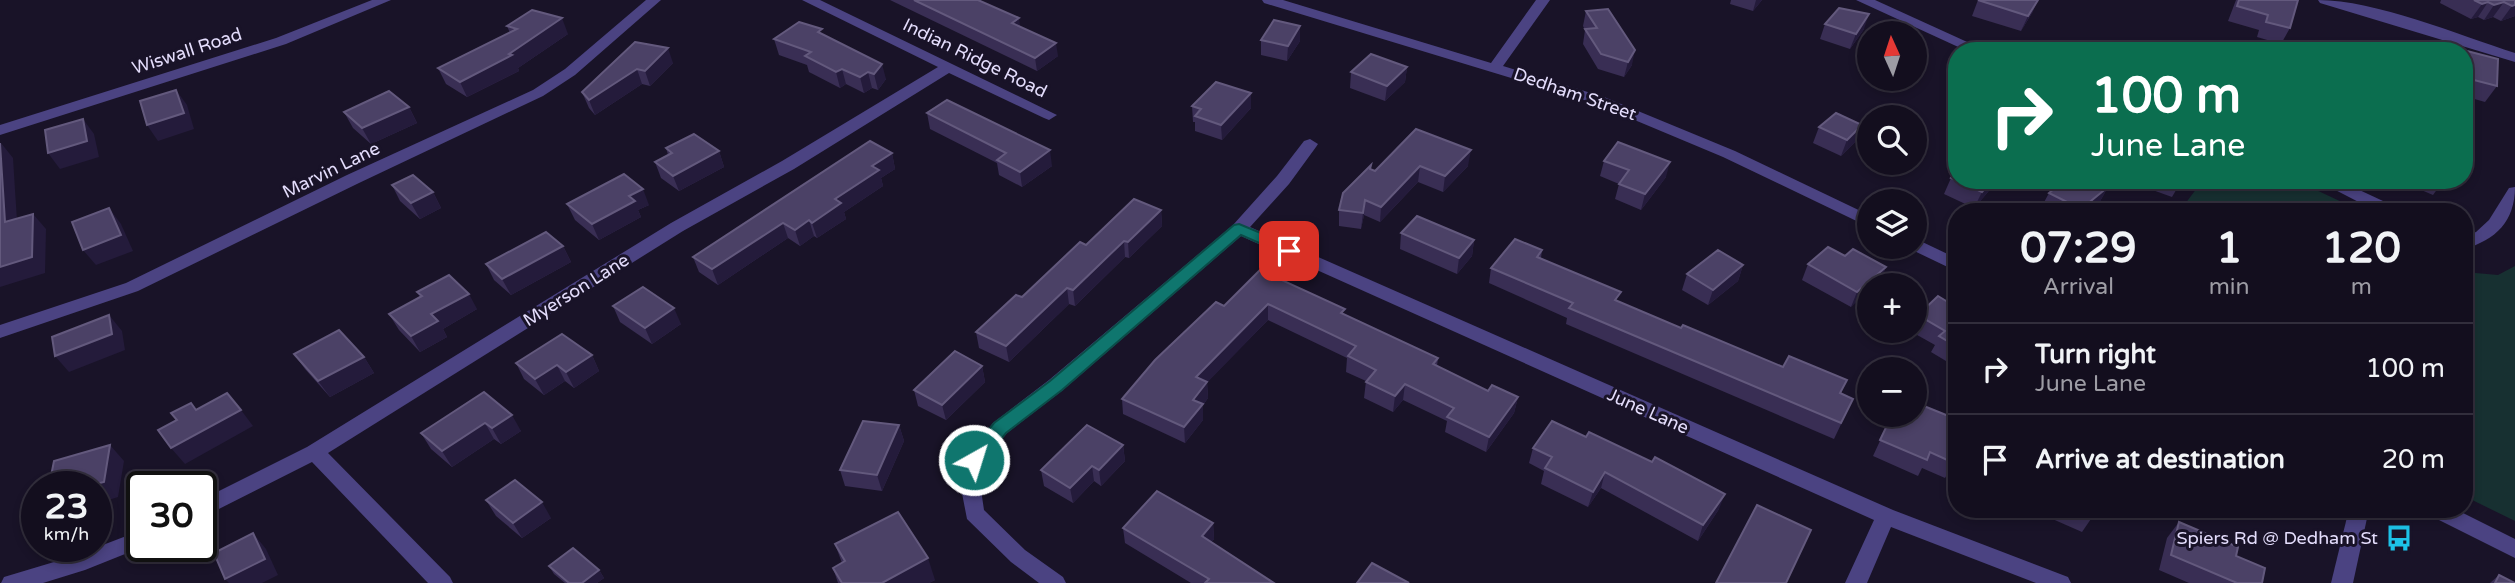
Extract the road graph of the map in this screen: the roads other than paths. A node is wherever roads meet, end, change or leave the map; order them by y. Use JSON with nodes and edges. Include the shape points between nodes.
{"nodes":[{"id":1,"x":384,"y":0,"type":"edge"},
{"id":2,"x":654,"y":0,"type":"edge"},
{"id":3,"x":809,"y":0,"type":"edge"},
{"id":4,"x":1269,"y":0,"type":"edge"},
{"id":5,"x":1543,"y":0,"type":"edge"},
{"id":6,"x":1863,"y":0,"type":"edge"},
{"id":7,"x":2325,"y":0,"type":"edge"},
{"id":8,"x":1959,"y":42,"type":"edge"},
{"id":9,"x":2466,"y":42,"type":"edge"},
{"id":10,"x":2473,"y":44,"type":"edge"},
{"id":11,"x":2515,"y":58,"type":"edge"},
{"id":12,"x":948,"y":67,"type":"junction"},
{"id":13,"x":1495,"y":67,"type":"junction"},
{"id":14,"x":1049,"y":116,"type":"dead end"},
{"id":15,"x":0,"y":130,"type":"edge"},
{"id":16,"x":1310,"y":144,"type":"dead end"},
{"id":17,"x":2343,"y":189,"type":"edge"},
{"id":18,"x":2515,"y":192,"type":"edge"},
{"id":19,"x":2373,"y":203,"type":"edge"},
{"id":20,"x":1857,"y":216,"type":"edge"},
{"id":21,"x":1239,"y":229,"type":"junction"},
{"id":22,"x":2473,"y":240,"type":"edge"},
{"id":23,"x":1927,"y":250,"type":"edge"},
{"id":24,"x":1948,"y":261,"type":"edge"},
{"id":25,"x":0,"y":331,"type":"edge"},
{"id":26,"x":314,"y":452,"type":"junction"},
{"id":27,"x":217,"y":502,"type":"edge"},
{"id":28,"x":1886,"y":516,"type":"junction"},
{"id":29,"x":2357,"y":518,"type":"edge"},
{"id":30,"x":2454,"y":518,"type":"edge"},
{"id":31,"x":126,"y":544,"type":"edge"},
{"id":32,"x":2515,"y":549,"type":"edge"},
{"id":33,"x":12,"y":583,"type":"edge"},
{"id":34,"x":442,"y":583,"type":"edge"},
{"id":35,"x":1055,"y":583,"type":"edge"},
{"id":36,"x":1856,"y":583,"type":"edge"},
{"id":37,"x":2060,"y":583,"type":"edge"},
{"id":38,"x":2342,"y":583,"type":"edge"}],
"edges":[{"from":1,"to":15,"type":"street","name":"Wiswall Road","via":[[281,41]]},
{"from":2,"to":25,"type":"street","name":"Marvin Lane","via":[[570,72],[538,93],[132,287]]},
{"from":3,"to":12,"type":"street","name":"Indian Ridge Road"},
{"from":4,"to":13,"type":"street","name":"Dedham Street"},
{"from":5,"to":13,"type":"street"},
{"from":6,"to":8,"type":"street"},
{"from":7,"to":9,"type":"street"},
{"from":10,"to":11,"type":"street"},
{"from":12,"to":14,"type":"street","name":"Indian Ridge Road"},
{"from":12,"to":26,"type":"street","name":"Myerson Lane","via":[[788,166],[666,234]]},
{"from":13,"to":20,"type":"street","name":"Dedham Street","via":[[1663,126]]},
{"from":16,"to":21,"type":"street"},
{"from":17,"to":19,"type":"street"},
{"from":18,"to":22,"type":"street","via":[[2495,227]]},
{"from":21,"to":28,"type":"street","name":"June Lane"},
{"from":21,"to":35,"type":"street","via":[[1000,428],[974,460],[970,483],[974,513],[1018,556]]},
{"from":23,"to":24,"type":"street"},
{"from":26,"to":27,"type":"street","name":"Myerson Lane"},
{"from":26,"to":34,"type":"street"},
{"from":28,"to":36,"type":"street"},
{"from":28,"to":37,"type":"street","name":"June Lane"},
{"from":29,"to":38,"type":"street"},
{"from":30,"to":32,"type":"street"},
{"from":31,"to":33,"type":"street","via":[[78,564]]}]}
